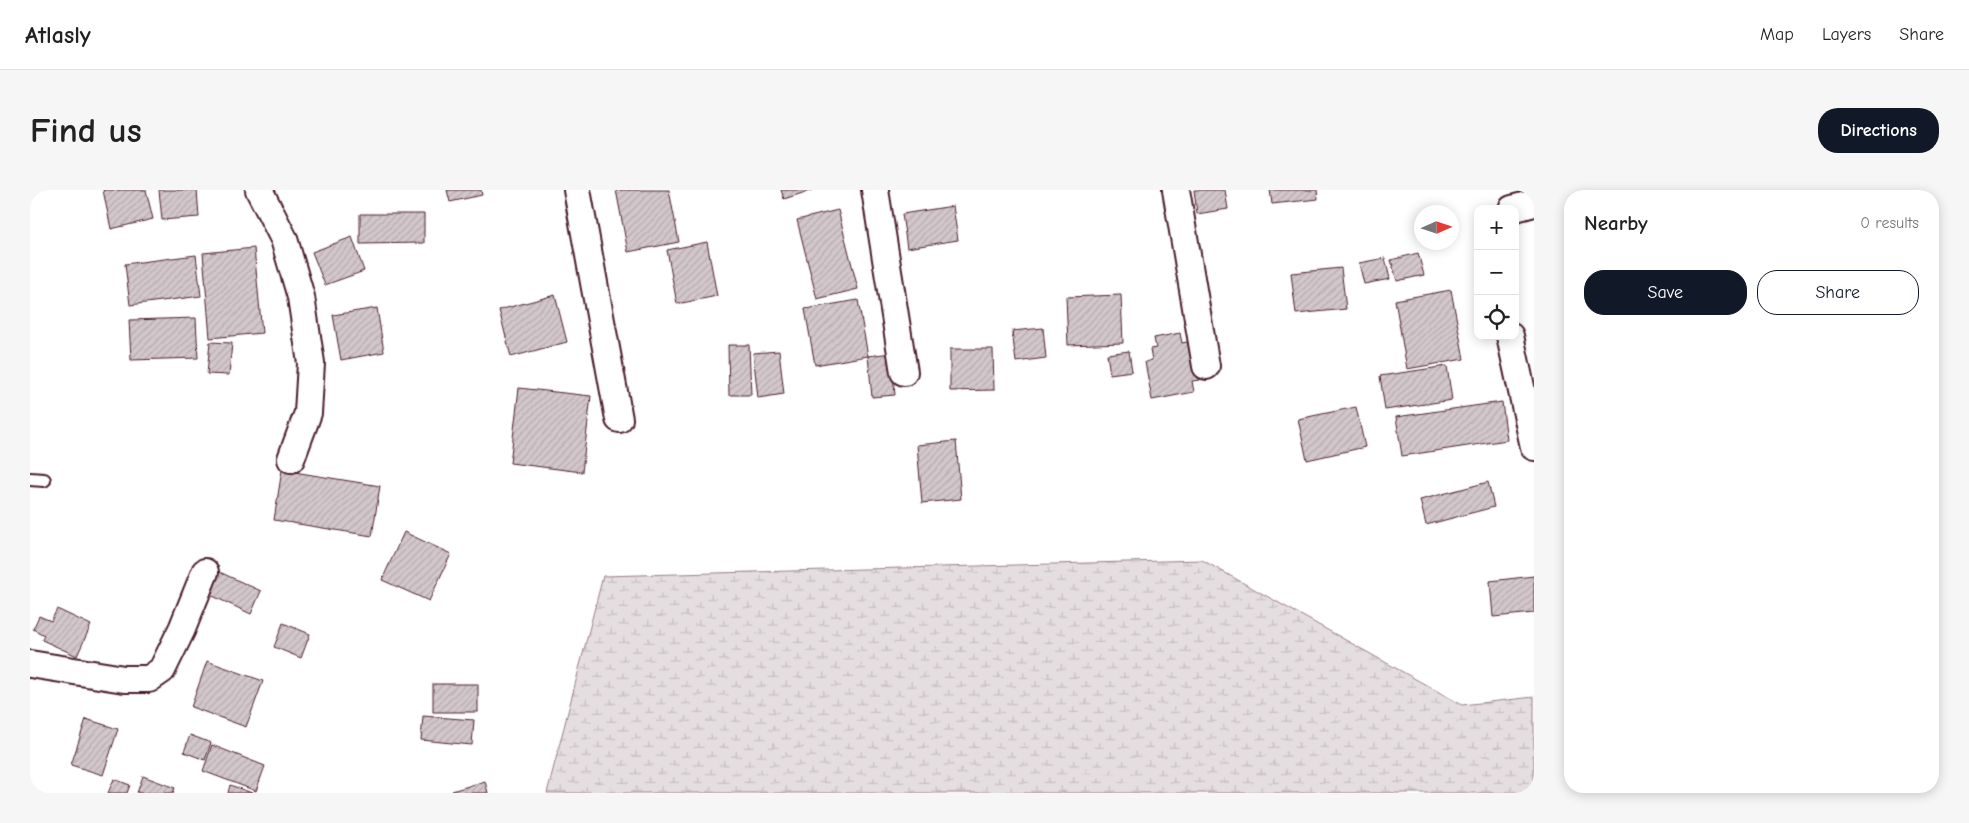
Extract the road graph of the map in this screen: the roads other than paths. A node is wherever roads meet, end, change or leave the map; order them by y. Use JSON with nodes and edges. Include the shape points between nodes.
{"nodes":[{"id":1,"x":259,"y":190,"type":"edge"},
{"id":2,"x":577,"y":190,"type":"edge"},
{"id":3,"x":875,"y":190,"type":"edge"},
{"id":4,"x":1176,"y":190,"type":"edge"},
{"id":5,"x":1534,"y":203,"type":"edge"},
{"id":6,"x":1519,"y":207,"type":"edge"},
{"id":7,"x":1511,"y":340,"type":"edge"},
{"id":8,"x":1206,"y":366,"type":"dead end"},
{"id":9,"x":904,"y":372,"type":"dead end"},
{"id":10,"x":619,"y":419,"type":"dead end"},
{"id":11,"x":1534,"y":447,"type":"edge"},
{"id":12,"x":292,"y":459,"type":"dead end"},
{"id":13,"x":30,"y":479,"type":"edge"},
{"id":14,"x":44,"y":480,"type":"dead end"},
{"id":15,"x":206,"y":572,"type":"dead end"},
{"id":16,"x":30,"y":664,"type":"edge"}],
"edges":[{"from":1,"to":12,"type":"street","via":[[284,239],[301,297],[311,363],[308,413]]},
{"from":2,"to":10,"type":"street"},
{"from":3,"to":9,"type":"street"},
{"from":4,"to":8,"type":"street"},
{"from":5,"to":6,"type":"street"},
{"from":7,"to":11,"type":"street"},
{"from":13,"to":14,"type":"lane"},
{"from":15,"to":16,"type":"street","via":[[162,670],[149,679],[124,679]]}]}
